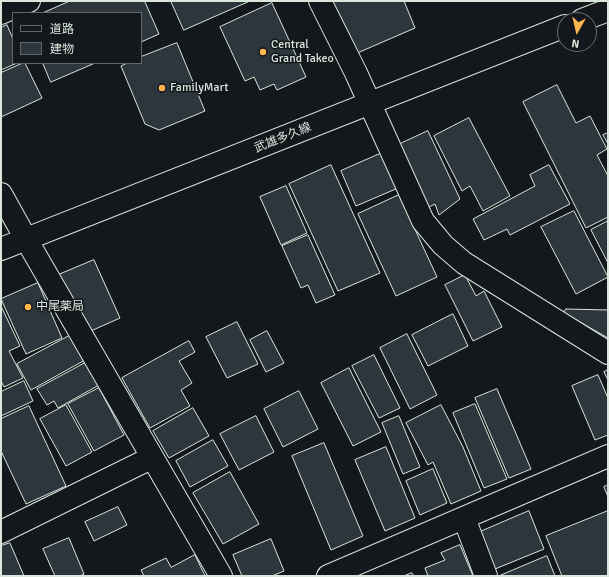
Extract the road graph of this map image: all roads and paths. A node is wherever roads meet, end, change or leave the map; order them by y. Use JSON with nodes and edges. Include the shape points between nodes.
{"nodes":[{"id":1,"x":29,"y":1,"type":"edge"},
{"id":2,"x":320,"y":1,"type":"edge"},
{"id":3,"x":608,"y":10,"type":"edge"},
{"id":4,"x":1,"y":14,"type":"edge"},
{"id":5,"x":597,"y":14,"type":"edge"},
{"id":6,"x":557,"y":29,"type":"edge"},
{"id":7,"x":370,"y":104,"type":"junction"},
{"id":8,"x":1,"y":194,"type":"edge"},
{"id":9,"x":26,"y":239,"type":"junction"},
{"id":10,"x":1,"y":249,"type":"edge"},
{"id":11,"x":608,"y":353,"type":"edge"},
{"id":12,"x":608,"y":456,"type":"edge"},
{"id":13,"x":151,"y":458,"type":"junction"},
{"id":14,"x":464,"y":518,"type":"junction"},
{"id":15,"x":1,"y":532,"type":"edge"},
{"id":16,"x":221,"y":576,"type":"edge"},
{"id":17,"x":328,"y":576,"type":"edge"},
{"id":18,"x":486,"y":576,"type":"edge"}],
"edges":[{"from":1,"to":4,"type":"street"},
{"from":2,"to":7,"type":"street"},
{"from":3,"to":5,"type":"street"},
{"from":6,"to":7,"type":"street","name":"武雄多久線"},
{"from":7,"to":9,"type":"street","name":"武雄多久線"},
{"from":7,"to":11,"type":"street","via":[[423,221],[443,245],[464,263]]},
{"from":8,"to":9,"type":"street"},
{"from":9,"to":10,"type":"street","name":"武雄多久線"},
{"from":9,"to":13,"type":"street"},
{"from":12,"to":14,"type":"street"},
{"from":13,"to":15,"type":"street"},
{"from":13,"to":16,"type":"street"},
{"from":14,"to":17,"type":"street"},
{"from":14,"to":18,"type":"street"}]}
